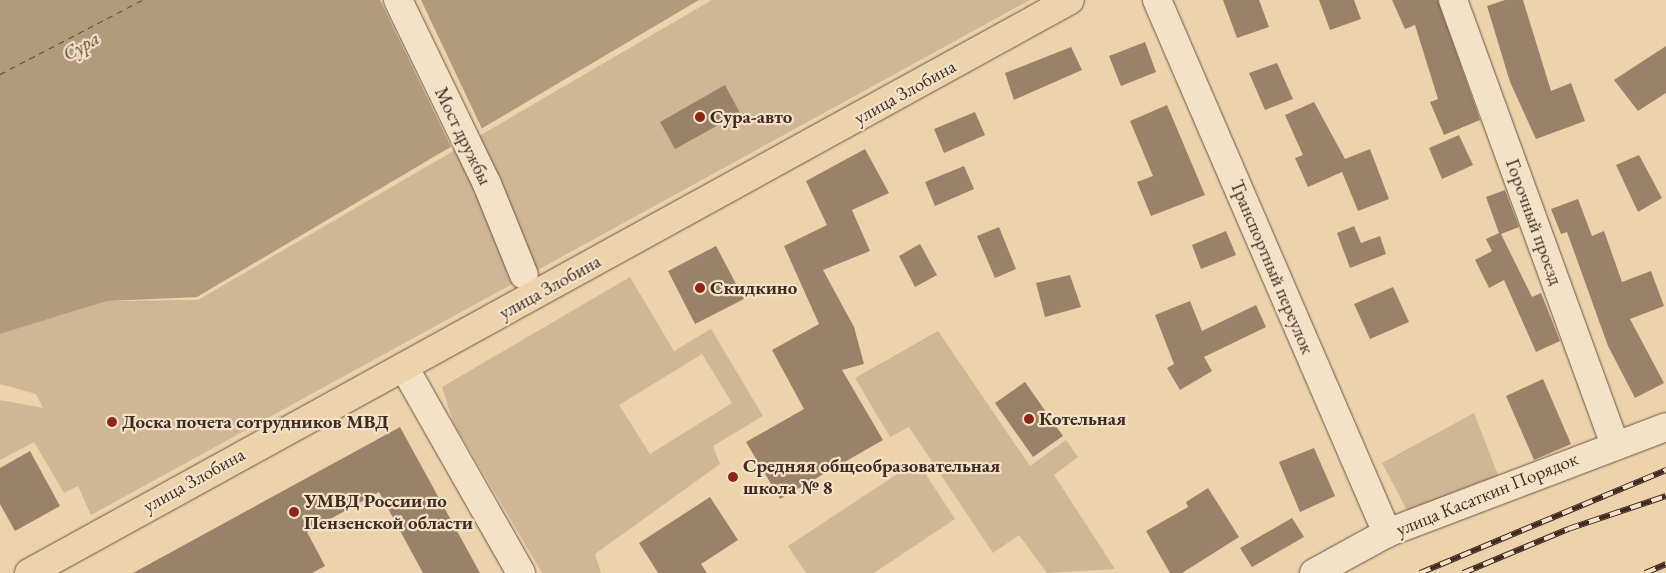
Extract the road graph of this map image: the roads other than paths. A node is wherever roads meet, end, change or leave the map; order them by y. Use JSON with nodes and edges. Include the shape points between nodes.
{"nodes":[{"id":1,"x":398,"y":0,"type":"edge"},
{"id":2,"x":1070,"y":0,"type":"edge"},
{"id":3,"x":1157,"y":0,"type":"edge"},
{"id":4,"x":1453,"y":0,"type":"edge"},
{"id":5,"x":524,"y":275,"type":"dead end"},
{"id":6,"x":404,"y":367,"type":"junction"},
{"id":7,"x":1666,"y":427,"type":"edge"},
{"id":8,"x":1614,"y":443,"type":"junction"},
{"id":9,"x":1387,"y":533,"type":"junction"},
{"id":10,"x":34,"y":571,"type":"edge"},
{"id":11,"x":521,"y":573,"type":"edge"},
{"id":12,"x":1314,"y":573,"type":"edge"}],
"edges":[{"from":1,"to":5,"type":"street","name":"Мост дружбы","via":[[487,184]]},
{"from":2,"to":6,"type":"main road","name":"улица Злобина"},
{"from":3,"to":9,"type":"street","name":"Транспортный переулок"},
{"from":4,"to":8,"type":"street","name":"Горочный проезд"},
{"from":6,"to":10,"type":"main road","name":"улица Злобина"},
{"from":6,"to":11,"type":"street"},
{"from":7,"to":8,"type":"street","name":"улица Касаткин Порядок"},
{"from":8,"to":9,"type":"street","name":"улица Касаткин Порядок"},
{"from":9,"to":12,"type":"street","name":"улица Касаткин Порядок"}]}
